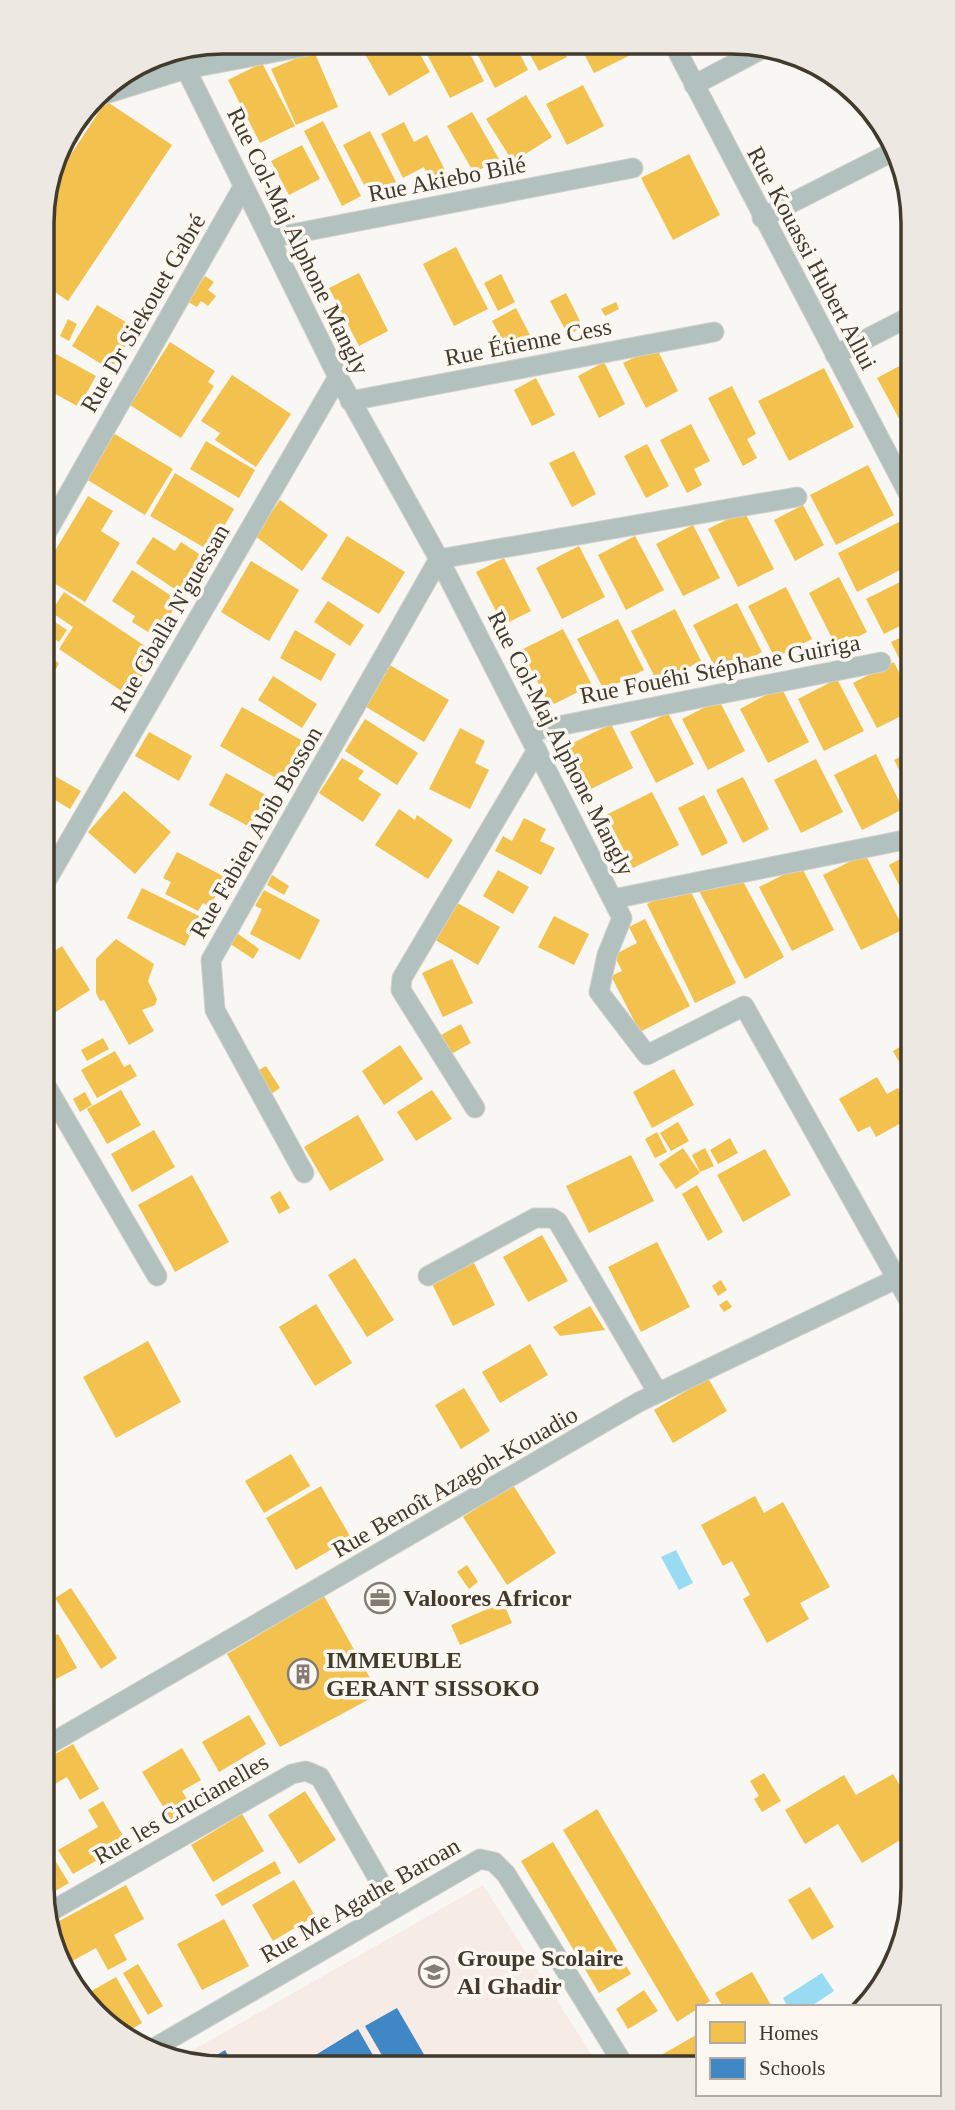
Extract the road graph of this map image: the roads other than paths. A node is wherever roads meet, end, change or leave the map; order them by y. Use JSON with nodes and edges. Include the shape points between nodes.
{"nodes":[{"id":1,"x":231,"y":54,"type":"edge"},
{"id":2,"x":678,"y":54,"type":"edge"},
{"id":3,"x":750,"y":56,"type":"edge"},
{"id":4,"x":181,"y":60,"type":"edge"},
{"id":5,"x":184,"y":60,"type":"edge"},
{"id":6,"x":180,"y":61,"type":"edge"},
{"id":7,"x":131,"y":82,"type":"edge"},
{"id":8,"x":694,"y":85,"type":"junction"},
{"id":9,"x":886,"y":155,"type":"edge"},
{"id":10,"x":633,"y":168,"type":"dead end"},
{"id":11,"x":243,"y":187,"type":"junction"},
{"id":12,"x":762,"y":218,"type":"junction"},
{"id":13,"x":271,"y":238,"type":"junction"},
{"id":14,"x":901,"y":321,"type":"edge"},
{"id":15,"x":714,"y":331,"type":"dead end"},
{"id":16,"x":835,"y":355,"type":"junction"},
{"id":17,"x":338,"y":377,"type":"junction"},
{"id":18,"x":350,"y":401,"type":"junction"},
{"id":19,"x":901,"y":477,"type":"edge"},
{"id":20,"x":797,"y":497,"type":"dead end"},
{"id":21,"x":55,"y":518,"type":"edge"},
{"id":22,"x":439,"y":559,"type":"junction"},
{"id":23,"x":881,"y":662,"type":"dead end"},
{"id":24,"x":528,"y":732,"type":"junction"},
{"id":25,"x":537,"y":750,"type":"junction"},
{"id":26,"x":901,"y":841,"type":"edge"},
{"id":27,"x":55,"y":866,"type":"edge"},
{"id":28,"x":612,"y":899,"type":"junction"},
{"id":29,"x":54,"y":1100,"type":"edge"},
{"id":30,"x":475,"y":1108,"type":"dead end"},
{"id":31,"x":304,"y":1173,"type":"dead end"},
{"id":32,"x":158,"y":1276,"type":"dead end"},
{"id":33,"x":428,"y":1276,"type":"dead end"},
{"id":34,"x":896,"y":1279,"type":"junction"},
{"id":35,"x":900,"y":1286,"type":"edge"},
{"id":36,"x":658,"y":1393,"type":"junction"},
{"id":37,"x":54,"y":1741,"type":"edge"},
{"id":38,"x":56,"y":1908,"type":"edge"},
{"id":39,"x":395,"y":1908,"type":"junction"},
{"id":40,"x":162,"y":2044,"type":"edge"},
{"id":41,"x":618,"y":2056,"type":"edge"}],
"edges":[{"from":1,"to":5,"type":"street"},
{"from":2,"to":8,"type":"street","name":"Rue Kouassi Hubert Allui"},
{"from":3,"to":8,"type":"street"},
{"from":4,"to":11,"type":"street","name":"Rue Col-Maj Alphone Mangly"},
{"from":6,"to":7,"type":"street"},
{"from":8,"to":12,"type":"street","name":"Rue Kouassi Hubert Allui"},
{"from":9,"to":12,"type":"street"},
{"from":10,"to":13,"type":"street","name":"Rue Akiebo Bilé"},
{"from":11,"to":13,"type":"street","name":"Rue Col-Maj Alphone Mangly"},
{"from":11,"to":21,"type":"street","name":"Rue Dr Siekouet Gabré"},
{"from":12,"to":16,"type":"street","name":"Rue Kouassi Hubert Allui"},
{"from":13,"to":17,"type":"street","name":"Rue Col-Maj Alphone Mangly"},
{"from":14,"to":16,"type":"street"},
{"from":15,"to":18,"type":"street","name":"Rue Étienne Cess"},
{"from":16,"to":19,"type":"street","name":"Rue Kouassi Hubert Allui"},
{"from":17,"to":18,"type":"street","name":"Rue Col-Maj Alphone Mangly"},
{"from":17,"to":27,"type":"street","name":"Rue Gballa N'guessan"},
{"from":18,"to":22,"type":"street","name":"Rue Col-Maj Alphone Mangly"},
{"from":20,"to":22,"type":"street"},
{"from":22,"to":24,"type":"street","name":"Rue Col-Maj Alphone Mangly"},
{"from":22,"to":31,"type":"street","name":"Rue Fabien Abib Bosson","via":[[211,960],[215,1010]]},
{"from":23,"to":24,"type":"street","name":"Rue Fouéhi Stéphane Guiriga"},
{"from":24,"to":25,"type":"street","name":"Rue Col-Maj Alphone Mangly"},
{"from":25,"to":28,"type":"street","name":"Rue Col-Maj Alphone Mangly"},
{"from":25,"to":30,"type":"street","via":[[402,978],[401,990]]},
{"from":26,"to":28,"type":"street"},
{"from":28,"to":34,"type":"street","name":"Rue Col-Maj Alphone Mangly","via":[[622,918],[598,992],[647,1055],[744,1006]]},
{"from":29,"to":32,"type":"street"},
{"from":33,"to":36,"type":"street","via":[[535,1217],[552,1218]]},
{"from":34,"to":35,"type":"street","name":"Rue Col-Maj Alphone Mangly"},
{"from":34,"to":36,"type":"street","name":"Rue Benoît Azagoh-Kouadio"},
{"from":36,"to":37,"type":"street","name":"Rue Benoît Azagoh-Kouadio"},
{"from":38,"to":39,"type":"street","name":"Rue les Crucianelles","via":[[292,1774],[306,1771],[320,1777]]},
{"from":39,"to":40,"type":"street","name":"Rue Me Agathe Baroan"},
{"from":39,"to":41,"type":"street","name":"Rue Me Agathe Baroan","via":[[480,1859],[494,1861]]}]}
